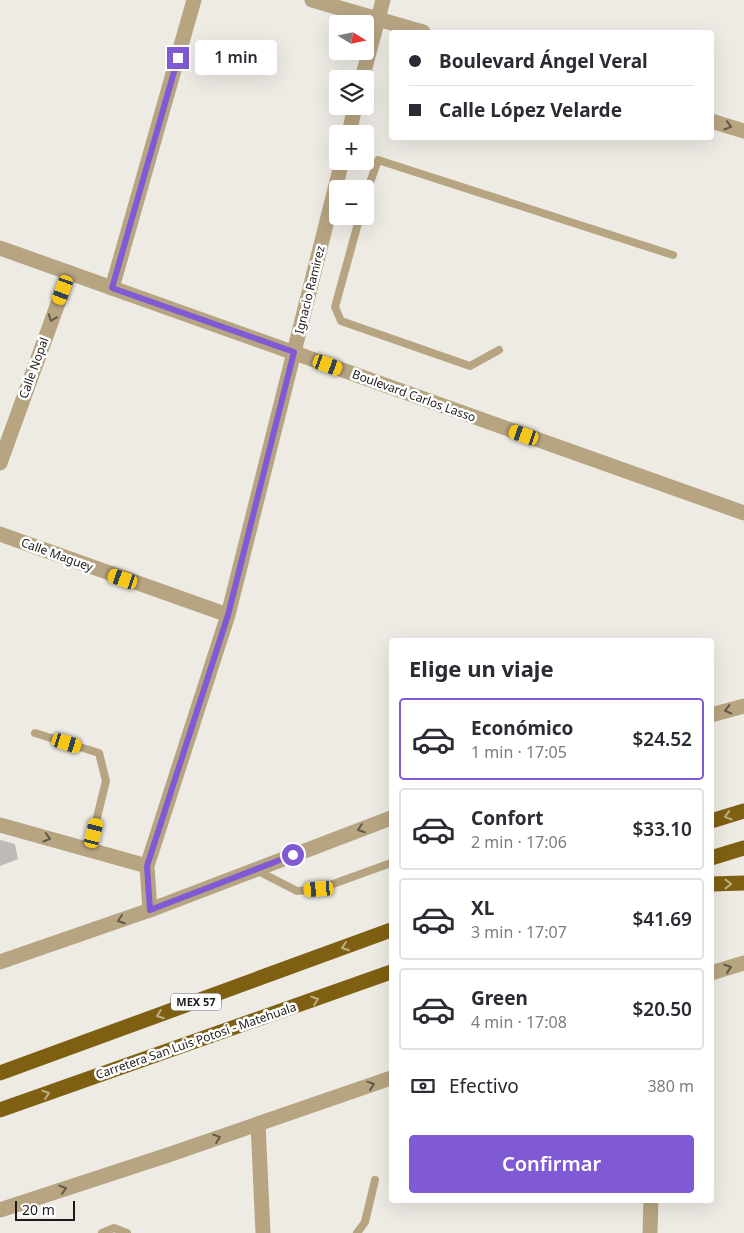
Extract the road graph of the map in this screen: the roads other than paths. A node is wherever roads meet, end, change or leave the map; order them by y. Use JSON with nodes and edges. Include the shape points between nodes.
{"nodes":[{"id":1,"x":194,"y":0,"type":"edge"},
{"id":2,"x":312,"y":0,"type":"edge"},
{"id":3,"x":384,"y":0,"type":"edge"},
{"id":4,"x":377,"y":18,"type":"junction"},
{"id":5,"x":416,"y":30,"type":"edge"},
{"id":6,"x":364,"y":70,"type":"edge"},
{"id":7,"x":714,"y":122,"type":"edge"},
{"id":8,"x":744,"y":131,"type":"edge"},
{"id":9,"x":371,"y":180,"type":"edge"},
{"id":10,"x":329,"y":219,"type":"edge"},
{"id":11,"x":358,"y":225,"type":"edge"},
{"id":12,"x":0,"y":248,"type":"edge"},
{"id":13,"x":673,"y":255,"type":"dead end"},
{"id":14,"x":69,"y":273,"type":"junction"},
{"id":15,"x":112,"y":288,"type":"junction"},
{"id":16,"x":500,"y":350,"type":"dead end"},
{"id":17,"x":294,"y":352,"type":"junction"},
{"id":18,"x":0,"y":463,"type":"edge"},
{"id":19,"x":744,"y":513,"type":"edge"},
{"id":20,"x":0,"y":534,"type":"edge"},
{"id":21,"x":228,"y":615,"type":"junction"},
{"id":22,"x":744,"y":706,"type":"edge"},
{"id":23,"x":714,"y":714,"type":"edge"},
{"id":24,"x":35,"y":733,"type":"dead end"},
{"id":25,"x":744,"y":811,"type":"edge"},
{"id":26,"x":389,"y":819,"type":"edge"},
{"id":27,"x":714,"y":820,"type":"edge"},
{"id":28,"x":0,"y":825,"type":"edge"},
{"id":29,"x":744,"y":848,"type":"edge"},
{"id":30,"x":89,"y":850,"type":"junction"},
{"id":31,"x":714,"y":857,"type":"edge"},
{"id":32,"x":389,"y":864,"type":"edge"},
{"id":33,"x":147,"y":866,"type":"junction"},
{"id":34,"x":256,"y":870,"type":"junction"},
{"id":35,"x":714,"y":884,"type":"edge"},
{"id":36,"x":744,"y":884,"type":"edge"},
{"id":37,"x":150,"y":910,"type":"junction"},
{"id":38,"x":389,"y":931,"type":"edge"},
{"id":39,"x":0,"y":962,"type":"edge"},
{"id":40,"x":744,"y":963,"type":"edge"},
{"id":41,"x":714,"y":972,"type":"edge"},
{"id":42,"x":389,"y":973,"type":"edge"},
{"id":43,"x":0,"y":1073,"type":"edge"},
{"id":44,"x":389,"y":1079,"type":"edge"},
{"id":45,"x":0,"y":1110,"type":"edge"},
{"id":46,"x":258,"y":1124,"type":"junction"},
{"id":47,"x":375,"y":1180,"type":"dead end"},
{"id":48,"x":651,"y":1203,"type":"edge"},
{"id":49,"x":0,"y":1210,"type":"edge"},
{"id":50,"x":102,"y":1233,"type":"edge"},
{"id":51,"x":127,"y":1233,"type":"edge"},
{"id":52,"x":262,"y":1233,"type":"edge"},
{"id":53,"x":357,"y":1233,"type":"edge"},
{"id":54,"x":650,"y":1233,"type":"edge"}],
"edges":[{"from":1,"to":15,"type":"street"},
{"from":2,"to":4,"type":"street"},
{"from":3,"to":4,"type":"street"},
{"from":4,"to":5,"type":"street"},
{"from":4,"to":6,"type":"street"},
{"from":7,"to":8,"type":"street","one_way":true},
{"from":9,"to":13,"type":"lane","via":[[378,160]]},
{"from":10,"to":17,"type":"street","name":"Ignacio Ramirez"},
{"from":11,"to":16,"type":"lane","via":[[335,307],[341,322],[470,366]]},
{"from":12,"to":14,"type":"street","name":"Boulevard Carlos Lasso"},
{"from":14,"to":15,"type":"street","name":"Boulevard Carlos Lasso"},
{"from":14,"to":18,"type":"street","name":"Calle Nopal","one_way":true},
{"from":15,"to":17,"type":"street","name":"Boulevard Carlos Lasso"},
{"from":17,"to":19,"type":"street","name":"Boulevard Carlos Lasso"},
{"from":17,"to":21,"type":"street","name":"Ignacio Ramirez"},
{"from":20,"to":21,"type":"street","name":"Calle Maguey"},
{"from":21,"to":33,"type":"street","name":"Ignacio Ramirez"},
{"from":22,"to":23,"type":"street","one_way":true},
{"from":24,"to":30,"type":"lane","via":[[100,753],[106,781]]},
{"from":25,"to":27,"type":"highway","one_way":true},
{"from":26,"to":34,"type":"street","one_way":true},
{"from":28,"to":30,"type":"street","one_way":true},
{"from":29,"to":31,"type":"highway"},
{"from":30,"to":33,"type":"street"},
{"from":32,"to":34,"type":"lane","via":[[319,889],[297,890]]},
{"from":33,"to":37,"type":"street","name":"Ignacio Ramirez"},
{"from":34,"to":37,"type":"street"},
{"from":35,"to":36,"type":"highway","one_way":true},
{"from":37,"to":39,"type":"street","one_way":true},
{"from":38,"to":43,"type":"highway","number":"MEX 57","one_way":true},
{"from":41,"to":40,"type":"street","one_way":true},
{"from":45,"to":42,"type":"highway","name":"Carretera San Luis Potosi - Matehuala","one_way":true},
{"from":46,"to":44,"type":"street","one_way":true},
{"from":49,"to":46,"type":"street","one_way":true},
{"from":46,"to":52,"type":"street"},
{"from":47,"to":53,"type":"lane","via":[[365,1222]]},
{"from":48,"to":54,"type":"street"},
{"from":50,"to":51,"type":"lane","via":[[114,1228]]}]}
